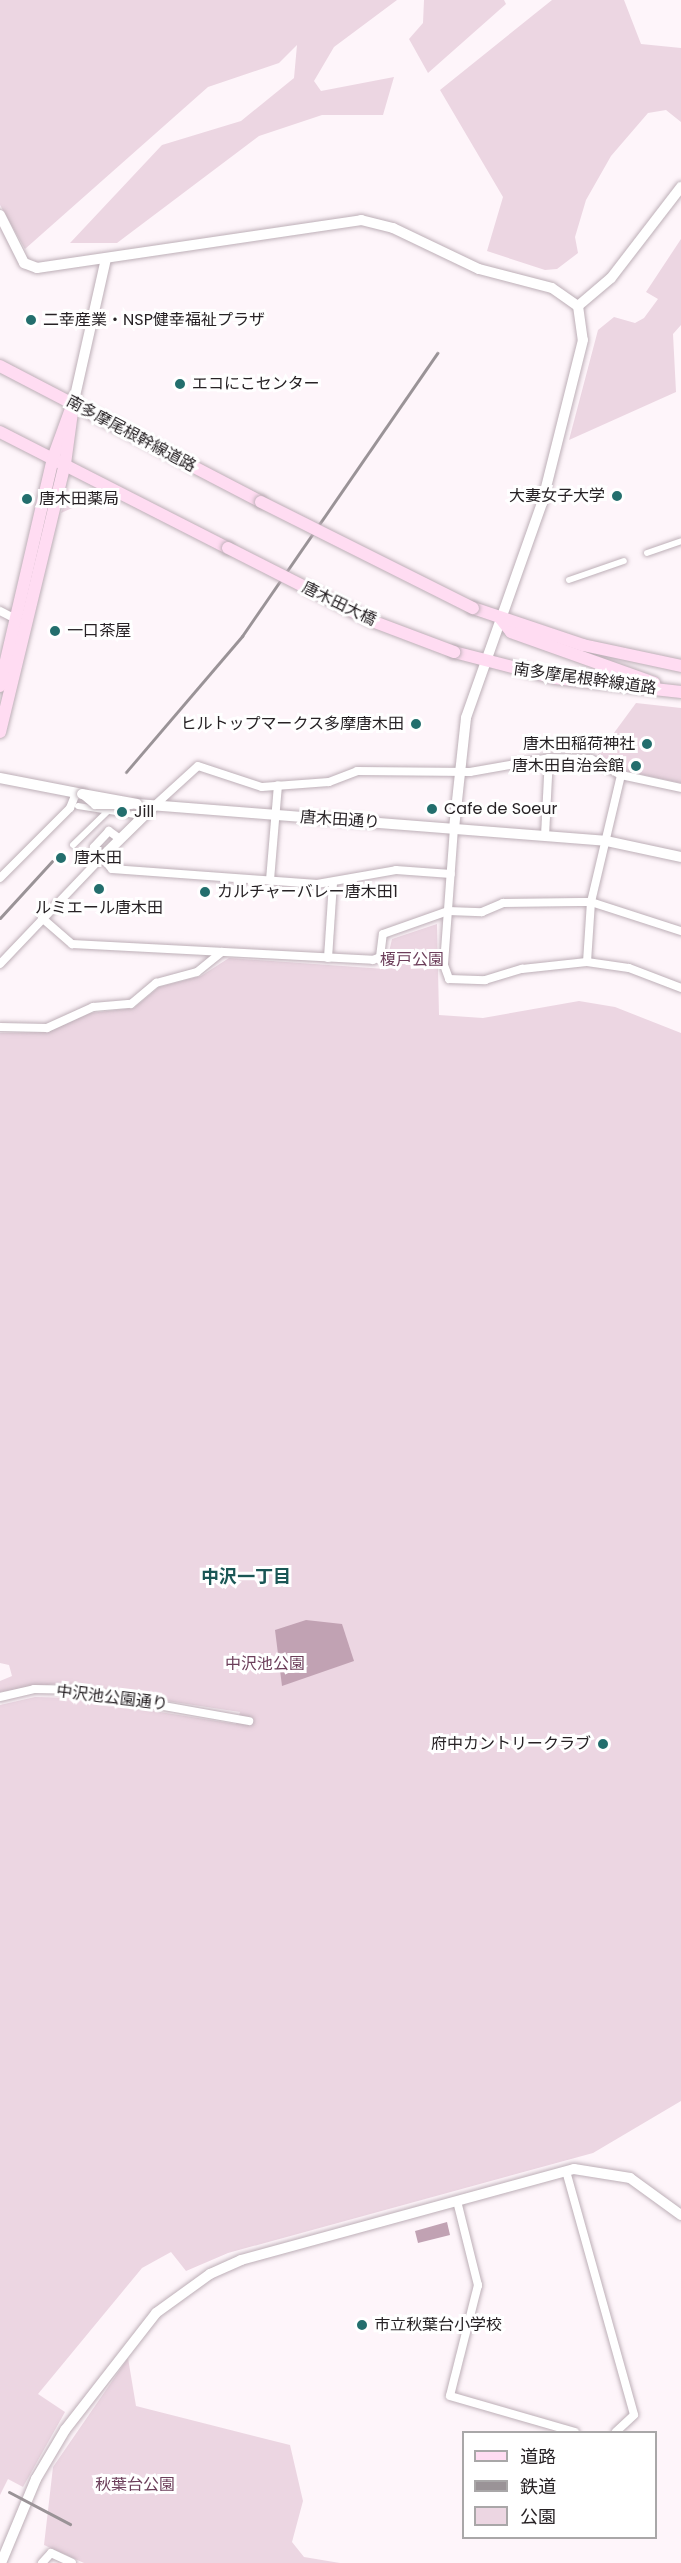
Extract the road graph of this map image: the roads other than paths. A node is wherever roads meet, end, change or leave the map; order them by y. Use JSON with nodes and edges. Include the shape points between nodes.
{"nodes":[{"id":1,"x":681,"y":187,"type":"edge"},
{"id":2,"x":0,"y":215,"type":"edge"},
{"id":3,"x":106,"y":259,"type":"junction"},
{"id":4,"x":578,"y":306,"type":"junction"},
{"id":5,"x":0,"y":366,"type":"edge"},
{"id":6,"x":73,"y":405,"type":"junction"},
{"id":7,"x":0,"y":432,"type":"edge"},
{"id":8,"x":59,"y":461,"type":"junction"},
{"id":9,"x":681,"y":541,"type":"edge"},
{"id":10,"x":647,"y":552,"type":"dead end"},
{"id":11,"x":624,"y":561,"type":"dead end"},
{"id":12,"x":569,"y":580,"type":"dead end"},
{"id":13,"x":0,"y":611,"type":"edge"},
{"id":14,"x":16,"y":619,"type":"junction"},
{"id":15,"x":501,"y":619,"type":"junction"},
{"id":16,"x":454,"y":652,"type":"joint"},
{"id":17,"x":485,"y":662,"type":"junction"},
{"id":18,"x":681,"y":666,"type":"edge"},
{"id":19,"x":2,"y":667,"type":"edge"},
{"id":20,"x":0,"y":686,"type":"edge"},
{"id":21,"x":681,"y":692,"type":"edge"},
{"id":22,"x":0,"y":732,"type":"edge"},
{"id":23,"x":549,"y":758,"type":"junction"},
{"id":24,"x":458,"y":771,"type":"junction"},
{"id":25,"x":621,"y":775,"type":"junction"},
{"id":26,"x":0,"y":778,"type":"edge"},
{"id":27,"x":278,"y":785,"type":"junction"},
{"id":28,"x":681,"y":788,"type":"edge"},
{"id":29,"x":79,"y":794,"type":"junction"},
{"id":30,"x":78,"y":806,"type":"dead end"},
{"id":31,"x":139,"y":809,"type":"junction"},
{"id":32,"x":108,"y":811,"type":"junction"},
{"id":33,"x":276,"y":815,"type":"junction"},
{"id":34,"x":454,"y":828,"type":"junction"},
{"id":35,"x":545,"y":836,"type":"junction"},
{"id":36,"x":606,"y":840,"type":"junction"},
{"id":37,"x":73,"y":845,"type":"dead end"},
{"id":38,"x":681,"y":857,"type":"edge"},
{"id":39,"x":101,"y":858,"type":"junction"},
{"id":40,"x":451,"y":874,"type":"junction"},
{"id":41,"x":0,"y":878,"type":"edge"},
{"id":42,"x":270,"y":880,"type":"junction"},
{"id":43,"x":333,"y":882,"type":"junction"},
{"id":44,"x":591,"y":902,"type":"junction"},
{"id":45,"x":448,"y":911,"type":"junction"},
{"id":46,"x":42,"y":918,"type":"junction"},
{"id":47,"x":681,"y":931,"type":"edge"},
{"id":48,"x":222,"y":952,"type":"junction"},
{"id":49,"x":328,"y":958,"type":"junction"},
{"id":50,"x":586,"y":962,"type":"junction"},
{"id":51,"x":0,"y":964,"type":"edge"},
{"id":52,"x":681,"y":988,"type":"edge"},
{"id":53,"x":0,"y":1027,"type":"edge"},
{"id":54,"x":0,"y":1697,"type":"edge"},
{"id":55,"x":249,"y":1721,"type":"dead end"},
{"id":56,"x":566,"y":2171,"type":"junction"},
{"id":57,"x":457,"y":2201,"type":"junction"},
{"id":58,"x":681,"y":2215,"type":"edge"},
{"id":59,"x":568,"y":2431,"type":"edge"},
{"id":60,"x":618,"y":2431,"type":"edge"},
{"id":61,"x":1,"y":2563,"type":"edge"},
{"id":62,"x":42,"y":2563,"type":"edge"},
{"id":63,"x":72,"y":2563,"type":"edge"}],
"edges":[{"from":1,"to":4,"type":"street","via":[[612,278]]},
{"from":2,"to":3,"type":"street","via":[[30,267]]},
{"from":3,"to":4,"type":"street","via":[[352,219],[393,228],[479,269],[552,288]]},
{"from":3,"to":6,"type":"street"},
{"from":4,"to":15,"type":"street","via":[[583,340],[542,503]]},
{"from":5,"to":6,"type":"main road","name":"南多摩尾根幹線道路"},
{"from":6,"to":8,"type":"main road"},
{"from":6,"to":15,"type":"main road","name":"南多摩尾根幹線道路","bridge":true},
{"from":7,"to":8,"type":"main road"},
{"from":8,"to":14,"type":"main road"},
{"from":8,"to":16,"type":"main road","name":"唐木田大橋","bridge":true,"via":[[372,621]]},
{"from":8,"to":22,"type":"main road"},
{"from":9,"to":10,"type":"street"},
{"from":11,"to":12,"type":"street"},
{"from":13,"to":14,"type":"street"},
{"from":14,"to":19,"type":"main road"},
{"from":15,"to":17,"type":"street"},
{"from":15,"to":18,"type":"main road","name":"南多摩尾根幹線道路","via":[[584,645]]},
{"from":15,"to":21,"type":"main road","via":[[511,632],[594,666]]},
{"from":16,"to":17,"type":"main road","name":"南多摩尾根幹線道路"},
{"from":17,"to":21,"type":"main road","name":"南多摩尾根幹線道路","via":[[566,679]]},
{"from":17,"to":24,"type":"street","via":[[466,718]]},
{"from":19,"to":20,"type":"main road"},
{"from":23,"to":24,"type":"street"},
{"from":23,"to":25,"type":"street","via":[[591,759]]},
{"from":23,"to":35,"type":"street"},
{"from":24,"to":27,"type":"street","via":[[357,771],[329,782]]},
{"from":24,"to":34,"type":"street"},
{"from":25,"to":28,"type":"street"},
{"from":25,"to":36,"type":"street"},
{"from":26,"to":29,"type":"street","name":"唐木田通り"},
{"from":27,"to":31,"type":"street","via":[[255,787],[198,766]]},
{"from":27,"to":33,"type":"street"},
{"from":29,"to":31,"type":"street","name":"唐木田通り","bridge":true},
{"from":29,"to":41,"type":"street","via":[[70,808]]},
{"from":30,"to":32,"type":"street"},
{"from":31,"to":32,"type":"street"},
{"from":31,"to":33,"type":"street","name":"唐木田通り"},
{"from":31,"to":39,"type":"street","via":[[120,839]]},
{"from":32,"to":37,"type":"street"},
{"from":33,"to":34,"type":"street","name":"唐木田通り"},
{"from":33,"to":42,"type":"street"},
{"from":34,"to":35,"type":"street","name":"唐木田通り"},
{"from":34,"to":40,"type":"street"},
{"from":35,"to":36,"type":"street","name":"唐木田通り"},
{"from":36,"to":38,"type":"street","name":"唐木田通り"},
{"from":36,"to":44,"type":"street"},
{"from":39,"to":42,"type":"street","via":[[112,868]]},
{"from":39,"to":46,"type":"street"},
{"from":40,"to":43,"type":"street","via":[[396,870]]},
{"from":40,"to":45,"type":"street"},
{"from":42,"to":43,"type":"street"},
{"from":43,"to":49,"type":"street"},
{"from":44,"to":45,"type":"street","via":[[551,899],[503,903],[482,912]]},
{"from":44,"to":47,"type":"street"},
{"from":44,"to":50,"type":"street"},
{"from":45,"to":49,"type":"street","via":[[383,934],[380,957],[373,960]]},
{"from":45,"to":50,"type":"street","via":[[444,965],[453,982]]},
{"from":46,"to":48,"type":"street","via":[[72,945]]},
{"from":46,"to":51,"type":"street"},
{"from":48,"to":49,"type":"street"},
{"from":48,"to":53,"type":"street","via":[[197,972],[156,983],[131,1004],[93,1007],[47,1028]]},
{"from":50,"to":52,"type":"street","via":[[628,968]]},
{"from":54,"to":55,"type":"street","name":"中沢池公園通り","via":[[34,1689],[73,1690]]},
{"from":56,"to":57,"type":"street"},
{"from":56,"to":58,"type":"street","via":[[603,2170],[630,2178]]},
{"from":56,"to":60,"type":"street","via":[[634,2415]]},
{"from":57,"to":59,"type":"street","via":[[478,2285],[450,2396]]},
{"from":57,"to":61,"type":"street","via":[[241,2260],[170,2301],[52,2450]]},
{"from":62,"to":63,"type":"street","via":[[51,2553]]}]}
